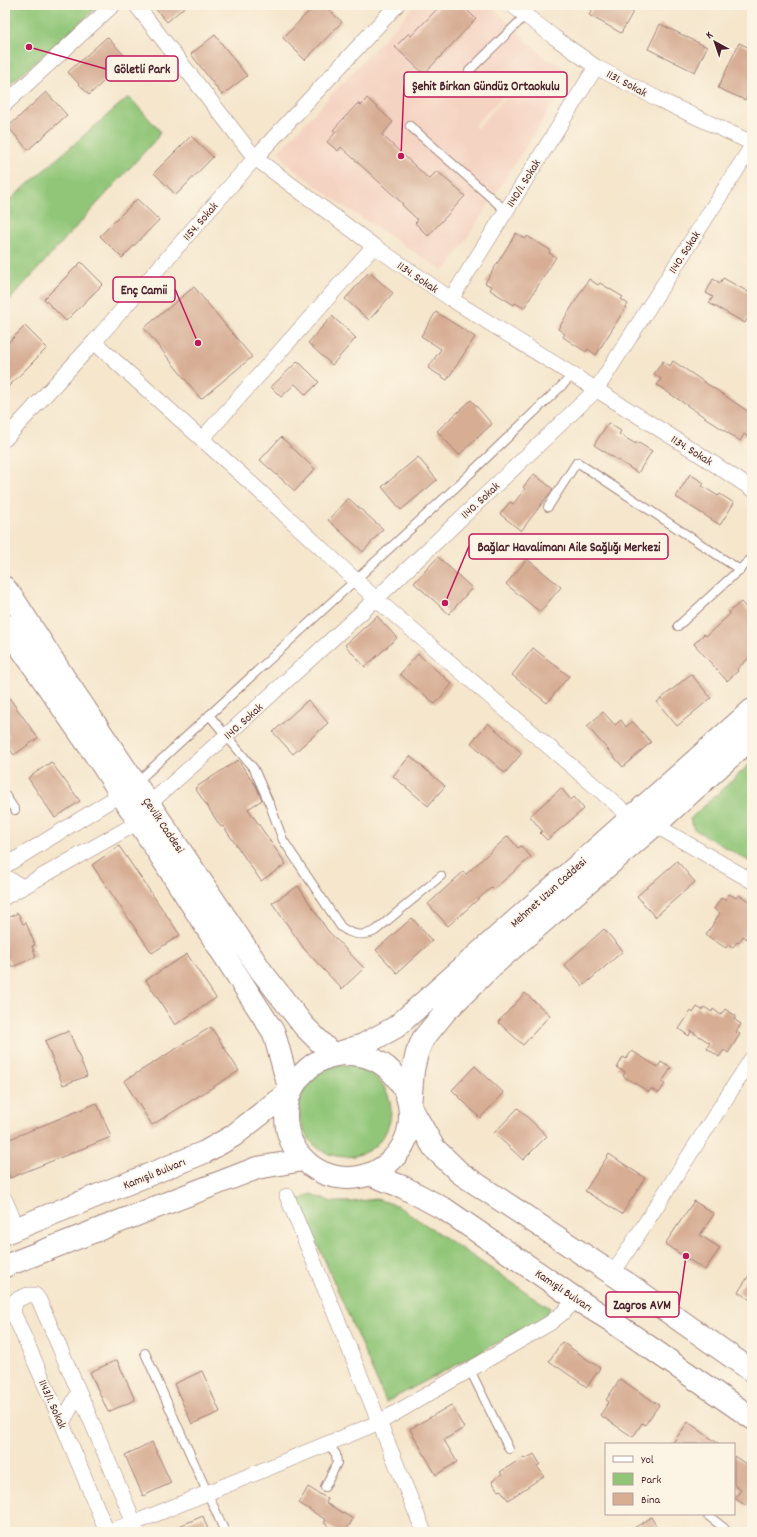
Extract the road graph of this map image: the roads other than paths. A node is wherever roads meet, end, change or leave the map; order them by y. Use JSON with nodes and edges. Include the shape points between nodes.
{"nodes":[{"id":1,"x":113,"y":5,"type":"edge"},
{"id":2,"x":136,"y":5,"type":"edge"},
{"id":3,"x":397,"y":5,"type":"edge"},
{"id":4,"x":512,"y":5,"type":"edge"},
{"id":5,"x":526,"y":16,"type":"junction"},
{"id":6,"x":596,"y":67,"type":"junction"},
{"id":7,"x":469,"y":71,"type":"dead end"},
{"id":8,"x":5,"y":104,"type":"edge"},
{"id":9,"x":410,"y":126,"type":"dead end"},
{"id":10,"x":752,"y":143,"type":"edge"},
{"id":11,"x":752,"y":146,"type":"edge"},
{"id":12,"x":255,"y":158,"type":"junction"},
{"id":13,"x":506,"y":211,"type":"junction"},
{"id":14,"x":374,"y":246,"type":"junction"},
{"id":15,"x":451,"y":299,"type":"junction"},
{"id":16,"x":94,"y":342,"type":"junction"},
{"id":17,"x":572,"y":376,"type":"junction"},
{"id":18,"x":596,"y":390,"type":"junction"},
{"id":19,"x":5,"y":439,"type":"edge"},
{"id":20,"x":202,"y":439,"type":"junction"},
{"id":21,"x":752,"y":489,"type":"edge"},
{"id":22,"x":548,"y":508,"type":"dead end"},
{"id":23,"x":752,"y":558,"type":"edge"},
{"id":24,"x":740,"y":570,"type":"junction"},
{"id":25,"x":356,"y":580,"type":"junction"},
{"id":26,"x":5,"y":588,"type":"edge"},
{"id":27,"x":376,"y":599,"type":"junction"},
{"id":28,"x":5,"y":625,"type":"edge"},
{"id":29,"x":678,"y":626,"type":"dead end"},
{"id":30,"x":752,"y":710,"type":"edge"},
{"id":31,"x":209,"y":715,"type":"junction"},
{"id":32,"x":227,"y":735,"type":"junction"},
{"id":33,"x":752,"y":737,"type":"edge"},
{"id":34,"x":128,"y":788,"type":"junction"},
{"id":35,"x":5,"y":795,"type":"edge"},
{"id":36,"x":149,"y":804,"type":"junction"},
{"id":37,"x":15,"y":810,"type":"dead end"},
{"id":38,"x":631,"y":817,"type":"junction"},
{"id":39,"x":139,"y":822,"type":"junction"},
{"id":40,"x":655,"y":825,"type":"junction"},
{"id":41,"x":5,"y":866,"type":"edge"},
{"id":42,"x":441,"y":876,"type":"dead end"},
{"id":43,"x":5,"y":877,"type":"edge"},
{"id":44,"x":752,"y":881,"type":"edge"},
{"id":45,"x":22,"y":887,"type":"junction"},
{"id":46,"x":5,"y":897,"type":"edge"},
{"id":47,"x":333,"y":1055,"type":"junction"},
{"id":48,"x":752,"y":1058,"type":"edge"},
{"id":49,"x":290,"y":1091,"type":"junction"},
{"id":50,"x":410,"y":1106,"type":"junction"},
{"id":51,"x":304,"y":1160,"type":"junction"},
{"id":52,"x":369,"y":1174,"type":"junction"},
{"id":53,"x":286,"y":1196,"type":"dead end"},
{"id":54,"x":5,"y":1200,"type":"edge"},
{"id":55,"x":11,"y":1231,"type":"edge"},
{"id":56,"x":5,"y":1266,"type":"edge"},
{"id":57,"x":613,"y":1275,"type":"junction"},
{"id":58,"x":576,"y":1298,"type":"junction"},
{"id":59,"x":145,"y":1353,"type":"dead end"},
{"id":60,"x":470,"y":1370,"type":"junction"},
{"id":61,"x":752,"y":1371,"type":"edge"},
{"id":62,"x":79,"y":1392,"type":"junction"},
{"id":63,"x":752,"y":1418,"type":"edge"},
{"id":64,"x":380,"y":1422,"type":"junction"},
{"id":65,"x":62,"y":1423,"type":"junction"},
{"id":66,"x":327,"y":1443,"type":"junction"},
{"id":67,"x":509,"y":1449,"type":"dead end"},
{"id":68,"x":326,"y":1487,"type":"dead end"},
{"id":69,"x":207,"y":1492,"type":"junction"},
{"id":70,"x":707,"y":1515,"type":"edge"},
{"id":71,"x":136,"y":1527,"type":"edge"},
{"id":72,"x":107,"y":1532,"type":"edge"},
{"id":73,"x":224,"y":1532,"type":"edge"},
{"id":74,"x":424,"y":1532,"type":"edge"},
{"id":75,"x":727,"y":1532,"type":"edge"}],
"edges":[{"from":1,"to":8,"type":"street"},
{"from":2,"to":12,"type":"street","name":"1134. Sokak"},
{"from":3,"to":12,"type":"street","name":"1154. Sokak"},
{"from":4,"to":5,"type":"street","name":"1131. Sokak"},
{"from":5,"to":6,"type":"street","name":"1131. Sokak"},
{"from":5,"to":7,"type":"lane"},
{"from":6,"to":10,"type":"street","name":"1131. Sokak","via":[[658,100]]},
{"from":6,"to":13,"type":"street","name":"1140/1. Sokak"},
{"from":9,"to":13,"type":"lane"},
{"from":11,"to":18,"type":"street","name":"1140. Sokak"},
{"from":12,"to":14,"type":"street","name":"1134. Sokak"},
{"from":12,"to":16,"type":"street","name":"1154. Sokak"},
{"from":13,"to":15,"type":"street","name":"1140/1. Sokak"},
{"from":14,"to":15,"type":"street","name":"1134. Sokak"},
{"from":14,"to":20,"type":"street"},
{"from":15,"to":17,"type":"street","name":"1134. Sokak"},
{"from":16,"to":19,"type":"street","name":"1154. Sokak"},
{"from":16,"to":20,"type":"street"},
{"from":17,"to":18,"type":"street","name":"1134. Sokak"},
{"from":17,"to":25,"type":"lane"},
{"from":18,"to":21,"type":"street","name":"1134. Sokak"},
{"from":18,"to":27,"type":"street","name":"1140. Sokak"},
{"from":20,"to":25,"type":"street"},
{"from":22,"to":24,"type":"lane","via":[[577,462]]},
{"from":23,"to":24,"type":"lane"},
{"from":24,"to":29,"type":"lane"},
{"from":25,"to":27,"type":"street"},
{"from":25,"to":31,"type":"lane"},
{"from":26,"to":34,"type":"main road","name":"Çevlik Caddesi"},
{"from":27,"to":32,"type":"street","name":"1140. Sokak"},
{"from":27,"to":38,"type":"street"},
{"from":28,"to":34,"type":"main road","name":"Çevlik Caddesi"},
{"from":30,"to":38,"type":"main road","name":"Mehmet Uzun Caddesi"},
{"from":31,"to":32,"type":"lane"},
{"from":31,"to":34,"type":"lane"},
{"from":32,"to":36,"type":"street","name":"1140. Sokak"},
{"from":32,"to":42,"type":"lane","via":[[254,769],[283,840],[346,931],[358,935],[375,932]]},
{"from":33,"to":40,"type":"main road"},
{"from":34,"to":36,"type":"main road","name":"Çevlik Caddesi"},
{"from":34,"to":39,"type":"main road","name":"Çevlik Caddesi"},
{"from":34,"to":41,"type":"street"},
{"from":35,"to":37,"type":"lane"},
{"from":36,"to":47,"type":"main road","name":"Çevlik Caddesi","via":[[262,972],[304,1026]]},
{"from":38,"to":47,"type":"main road","name":"Mehmet Uzun Caddesi","via":[[396,1027],[363,1045]]},
{"from":39,"to":45,"type":"street"},
{"from":39,"to":49,"type":"main road","name":"Çevlik Caddesi","via":[[274,1033]]},
{"from":40,"to":44,"type":"street"},
{"from":40,"to":50,"type":"main road","via":[[492,966],[445,1012],[423,1039],[416,1053]]},
{"from":43,"to":45,"type":"street"},
{"from":45,"to":46,"type":"street"},
{"from":47,"to":49,"type":"main road","via":[[307,1068],[297,1078]]},
{"from":47,"to":50,"type":"main road","via":[[354,1053],[374,1058],[391,1070],[403,1087]]},
{"from":48,"to":57,"type":"street"},
{"from":49,"to":51,"type":"main road","via":[[285,1109],[286,1128],[292,1145]]},
{"from":49,"to":55,"type":"main road","name":"Kamışlı Bulvarı","via":[[233,1136],[205,1152]]},
{"from":50,"to":52,"type":"main road","via":[[410,1123],[397,1154],[384,1166]]},
{"from":50,"to":57,"type":"main road","via":[[434,1148],[460,1173]]},
{"from":51,"to":52,"type":"main road","via":[[318,1171],[334,1177],[352,1178]]},
{"from":51,"to":56,"type":"main road","via":[[257,1168]]},
{"from":52,"to":58,"type":"main road","name":"Kamışlı Bulvarı","via":[[403,1187],[446,1210]]},
{"from":53,"to":64,"type":"street"},
{"from":54,"to":55,"type":"street"},
{"from":57,"to":61,"type":"main road"},
{"from":58,"to":60,"type":"street","via":[[550,1323]]},
{"from":58,"to":63,"type":"main road","name":"Kamışlı Bulvarı"},
{"from":59,"to":69,"type":"lane"},
{"from":60,"to":64,"type":"street"},
{"from":60,"to":67,"type":"lane"},
{"from":62,"to":65,"type":"street"},
{"from":62,"to":65,"type":"street","name":"1143/1. Sokak","via":[[35,1295],[16,1300],[13,1312]]},
{"from":62,"to":71,"type":"street"},
{"from":64,"to":66,"type":"street"},
{"from":64,"to":74,"type":"street"},
{"from":65,"to":72,"type":"street","name":"1143/1. Sokak"},
{"from":66,"to":68,"type":"lane","via":[[336,1454],[337,1462]]},
{"from":66,"to":69,"type":"street"},
{"from":69,"to":71,"type":"street"},
{"from":69,"to":73,"type":"lane"},
{"from":70,"to":75,"type":"lane"},
{"from":71,"to":72,"type":"street"}]}
